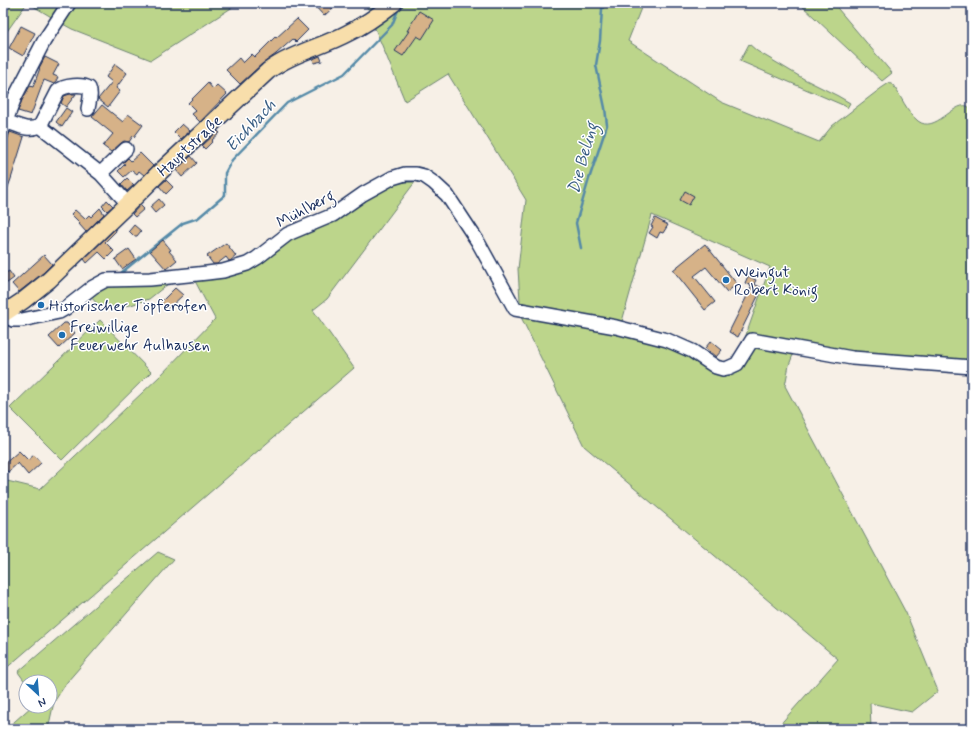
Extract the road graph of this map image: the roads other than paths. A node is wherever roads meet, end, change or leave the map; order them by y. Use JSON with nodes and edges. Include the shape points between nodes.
{"nodes":[{"id":1,"x":69,"y":3,"type":"edge"},
{"id":2,"x":394,"y":3,"type":"edge"},
{"id":3,"x":88,"y":109,"type":"dead end"},
{"id":4,"x":4,"y":125,"type":"edge"},
{"id":5,"x":40,"y":126,"type":"junction"},
{"id":6,"x":126,"y":149,"type":"dead end"},
{"id":7,"x":101,"y":174,"type":"junction"},
{"id":8,"x":128,"y":204,"type":"junction"},
{"id":9,"x":3,"y":313,"type":"edge"},
{"id":10,"x":972,"y":367,"type":"edge"}],
"edges":[{"from":1,"to":4,"type":"street","via":[[44,41],[15,97]]},
{"from":2,"to":8,"type":"main road","name":"Hauptstraße","via":[[348,34],[284,60],[268,71]]},
{"from":3,"to":5,"type":"street","via":[[91,95],[89,88],[83,85],[60,88]]},
{"from":4,"to":5,"type":"street","via":[[29,129]]},
{"from":5,"to":7,"type":"street"},
{"from":6,"to":7,"type":"street"},
{"from":7,"to":8,"type":"street"},
{"from":8,"to":9,"type":"main road","name":"Hauptstraße","via":[[44,283]]},
{"from":9,"to":10,"type":"street","name":"Mühlberg","via":[[13,320],[55,313],[106,280],[150,279],[207,273],[247,264],[288,234],[333,215],[392,178],[416,174],[434,183],[447,196],[478,242],[515,309],[667,340],[723,369],[737,364],[752,340],[852,358]]}]}
